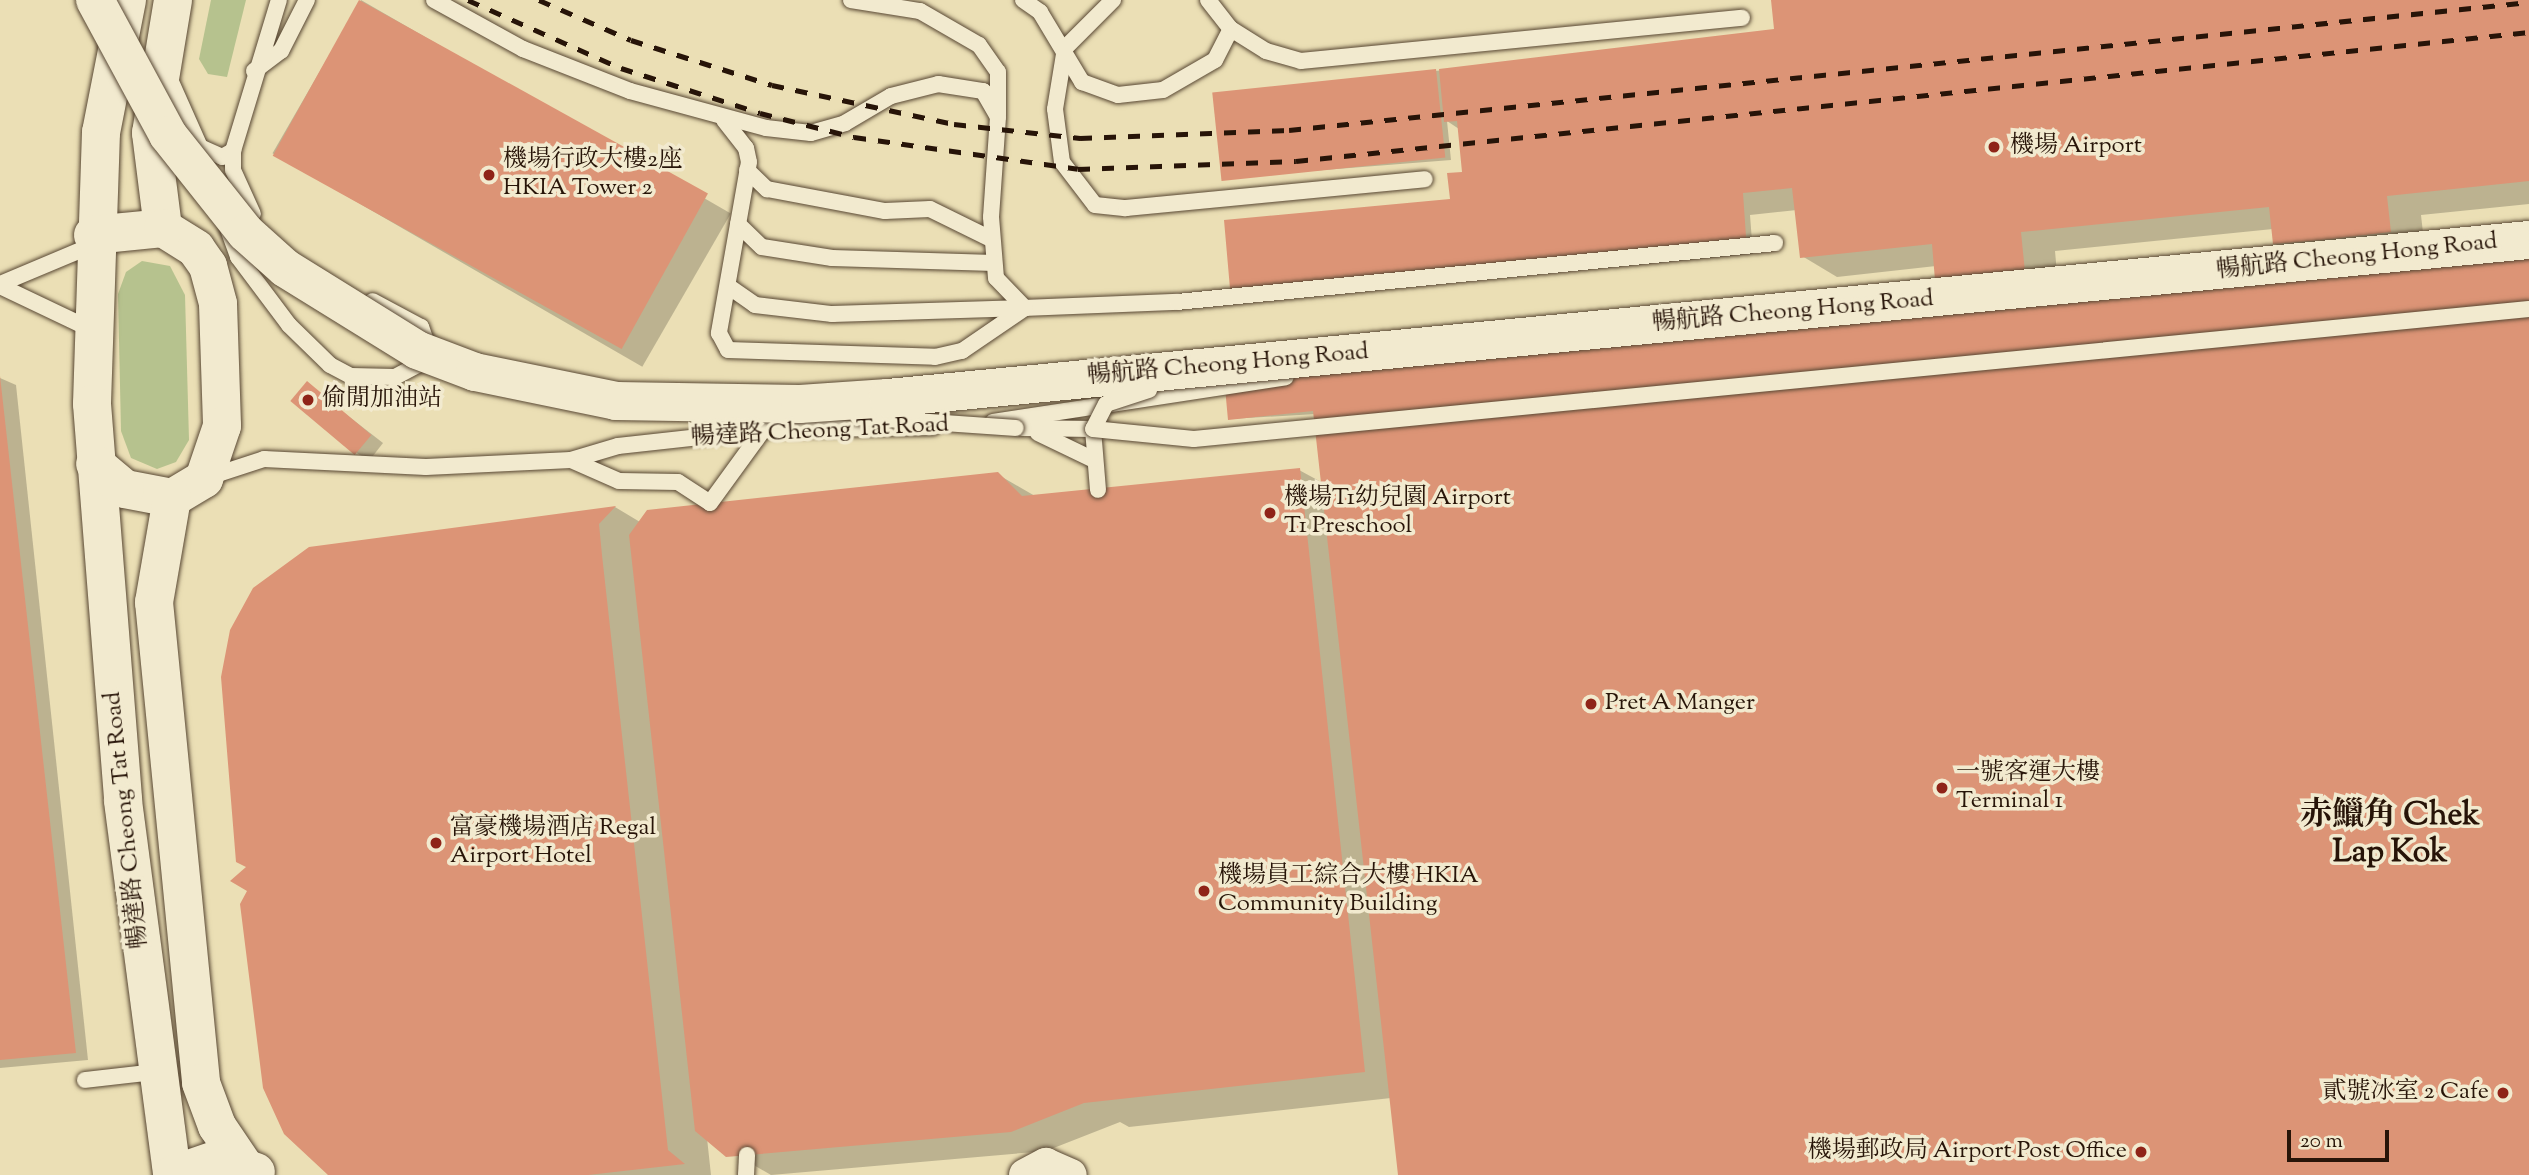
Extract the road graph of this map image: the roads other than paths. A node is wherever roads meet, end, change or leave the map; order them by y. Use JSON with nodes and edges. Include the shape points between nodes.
{"nodes":[{"id":1,"x":95,"y":0,"type":"edge"},
{"id":2,"x":127,"y":0,"type":"edge"},
{"id":3,"x":173,"y":0,"type":"edge"},
{"id":4,"x":279,"y":0,"type":"edge"},
{"id":5,"x":307,"y":0,"type":"edge"},
{"id":6,"x":434,"y":0,"type":"edge"},
{"id":7,"x":851,"y":0,"type":"edge"},
{"id":8,"x":1023,"y":0,"type":"edge"},
{"id":9,"x":1113,"y":0,"type":"edge"},
{"id":10,"x":1208,"y":0,"type":"edge"},
{"id":11,"x":1742,"y":18,"type":"dead end"},
{"id":12,"x":1231,"y":29,"type":"junction"},
{"id":13,"x":1065,"y":48,"type":"junction"},
{"id":14,"x":163,"y":66,"type":"junction"},
{"id":15,"x":254,"y":71,"type":"junction"},
{"id":16,"x":998,"y":117,"type":"junction"},
{"id":17,"x":724,"y":121,"type":"junction"},
{"id":18,"x":200,"y":147,"type":"junction"},
{"id":19,"x":233,"y":151,"type":"junction"},
{"id":20,"x":747,"y":170,"type":"junction"},
{"id":21,"x":1425,"y":179,"type":"dead end"},
{"id":22,"x":738,"y":224,"type":"junction"},
{"id":23,"x":163,"y":228,"type":"junction"},
{"id":24,"x":991,"y":239,"type":"junction"},
{"id":25,"x":93,"y":240,"type":"junction"},
{"id":26,"x":2529,"y":240,"type":"edge"},
{"id":27,"x":1775,"y":243,"type":"dead end"},
{"id":28,"x":994,"y":263,"type":"junction"},
{"id":29,"x":0,"y":285,"type":"edge"},
{"id":30,"x":728,"y":286,"type":"junction"},
{"id":31,"x":1025,"y":308,"type":"junction"},
{"id":32,"x":2529,"y":309,"type":"edge"},
{"id":33,"x":90,"y":329,"type":"junction"},
{"id":34,"x":1269,"y":361,"type":"junction"},
{"id":35,"x":1312,"y":373,"type":"dead end"},
{"id":36,"x":694,"y":405,"type":"junction"},
{"id":37,"x":1016,"y":428,"type":"junction"},
{"id":38,"x":1093,"y":429,"type":"junction"},
{"id":39,"x":763,"y":430,"type":"junction"},
{"id":40,"x":1092,"y":459,"type":"junction"},
{"id":41,"x":570,"y":460,"type":"junction"},
{"id":42,"x":95,"y":464,"type":"junction"},
{"id":43,"x":188,"y":489,"type":"junction"},
{"id":44,"x":1098,"y":490,"type":"dead end"},
{"id":45,"x":155,"y":1072,"type":"junction"},
{"id":46,"x":85,"y":1080,"type":"dead end"},
{"id":47,"x":747,"y":1155,"type":"dead end"},
{"id":48,"x":252,"y":1169,"type":"edge"},
{"id":49,"x":172,"y":1175,"type":"edge"},
{"id":50,"x":746,"y":1175,"type":"edge"},
{"id":51,"x":1025,"y":1175,"type":"edge"},
{"id":52,"x":1071,"y":1175,"type":"edge"}],
"edges":[{"from":1,"to":36,"type":"street","name":"暢航路 Cheong Hong Road","bridge":true,"via":[[130,73],[206,185],[246,233],[328,298],[417,350],[475,372],[616,401]]},
{"from":2,"to":25,"type":"street","name":"暢達路 Cheong Tat Road","via":[[101,132]]},
{"from":3,"to":14,"type":"street"},
{"from":4,"to":15,"type":"lane"},
{"from":5,"to":15,"type":"lane","via":[[281,51]]},
{"from":6,"to":17,"type":"lane","via":[[523,49]]},
{"from":7,"to":16,"type":"lane","via":[[920,11],[979,46],[998,72]]},
{"from":8,"to":13,"type":"lane","via":[[1040,12]]},
{"from":9,"to":13,"type":"lane"},
{"from":10,"to":12,"type":"lane"},
{"from":11,"to":12,"type":"lane","via":[[1301,61],[1266,51]]},
{"from":12,"to":13,"type":"lane","via":[[1215,61],[1163,90],[1118,95],[1082,82]]},
{"from":13,"to":21,"type":"lane","via":[[1055,109],[1062,162],[1095,205],[1126,208]]},
{"from":14,"to":18,"type":"lane"},
{"from":14,"to":23,"type":"street","via":[[150,159]]},
{"from":15,"to":19,"type":"lane"},
{"from":16,"to":17,"type":"lane","via":[[982,91],[938,84],[891,96],[845,123],[811,133]]},
{"from":16,"to":24,"type":"lane"},
{"from":17,"to":20,"type":"lane","via":[[746,148]]},
{"from":18,"to":19,"type":"lane","via":[[222,157]]},
{"from":18,"to":19,"type":"lane","via":[[238,257],[289,325],[330,365],[368,379],[395,377],[421,363],[427,344],[421,327],[321,273],[270,234],[244,202]]},
{"from":20,"to":22,"type":"lane"},
{"from":20,"to":24,"type":"lane","via":[[767,189],[886,211],[930,209]]},
{"from":22,"to":28,"type":"lane","via":[[762,247],[797,253]]},
{"from":22,"to":30,"type":"lane"},
{"from":23,"to":25,"type":"street"},
{"from":23,"to":43,"type":"street","name":"暢達路 Cheong Tat Road","via":[[196,249],[218,304],[220,445]]},
{"from":24,"to":28,"type":"lane"},
{"from":25,"to":29,"type":"lane"},
{"from":25,"to":33,"type":"street","name":"暢達路 Cheong Tat Road"},
{"from":26,"to":34,"type":"street","name":"暢航路 Cheong Hong Road","bridge":true},
{"from":27,"to":31,"type":"lane","via":[[1154,304]]},
{"from":28,"to":31,"type":"lane","via":[[996,278]]},
{"from":29,"to":33,"type":"lane"},
{"from":30,"to":31,"type":"lane","via":[[755,305],[832,314]]},
{"from":30,"to":31,"type":"lane","via":[[719,333],[728,350],[756,354],[935,357],[962,351]]},
{"from":32,"to":38,"type":"lane","bridge":true,"via":[[1194,439]]},
{"from":33,"to":42,"type":"street","name":"暢達路 Cheong Tat Road"},
{"from":34,"to":36,"type":"street","name":"暢航路 Cheong Hong Road","bridge":true,"via":[[888,398]]},
{"from":34,"to":38,"type":"lane","bridge":true,"via":[[1124,396],[1105,404]]},
{"from":35,"to":39,"type":"lane","name":"暢達路 Cheong Tat Road","via":[[1048,417],[905,430]]},
{"from":36,"to":37,"type":"lane","bridge":true},
{"from":37,"to":38,"type":"lane"},
{"from":37,"to":40,"type":"lane"},
{"from":38,"to":40,"type":"lane"},
{"from":39,"to":41,"type":"lane","name":"暢達路 Cheong Tat Road","via":[[618,446]]},
{"from":39,"to":41,"type":"lane","via":[[710,503],[678,482],[620,481]]},
{"from":40,"to":44,"type":"lane"},
{"from":41,"to":43,"type":"lane","name":"暢達路 Cheong Tat Road","via":[[387,467],[264,459]]},
{"from":42,"to":43,"type":"street","name":"暢達路 Cheong Tat Road","via":[[125,489]]},
{"from":42,"to":45,"type":"street","name":"暢達路 Cheong Tat Road","via":[[123,801]]},
{"from":43,"to":48,"type":"street","name":"暢達路 Cheong Tat Road","via":[[154,602],[201,1083],[217,1126]]},
{"from":45,"to":46,"type":"lane"},
{"from":45,"to":49,"type":"street","name":"暢達路 Cheong Tat Road"},
{"from":47,"to":50,"type":"lane"},
{"from":48,"to":49,"type":"street","name":"暢達路 Cheong Tat Road","via":[[218,1159]]},
{"from":51,"to":52,"type":"street","via":[[1046,1164]]}]}
